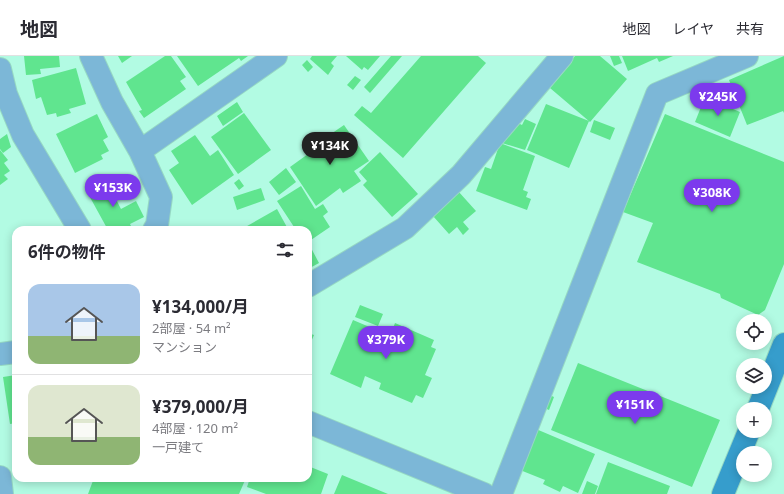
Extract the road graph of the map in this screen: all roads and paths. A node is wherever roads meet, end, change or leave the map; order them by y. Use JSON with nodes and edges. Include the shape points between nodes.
{"nodes":[{"id":1,"x":91,"y":56,"type":"edge"},
{"id":2,"x":276,"y":56,"type":"edge"},
{"id":3,"x":562,"y":56,"type":"edge"},
{"id":4,"x":747,"y":56,"type":"edge"},
{"id":5,"x":0,"y":69,"type":"edge"},
{"id":6,"x":140,"y":151,"type":"junction"},
{"id":7,"x":78,"y":226,"type":"edge"},
{"id":8,"x":156,"y":226,"type":"edge"},
{"id":9,"x":312,"y":284,"type":"edge"},
{"id":10,"x":784,"y":344,"type":"edge"},
{"id":11,"x":12,"y":352,"type":"edge"},
{"id":12,"x":0,"y":354,"type":"edge"},
{"id":13,"x":761,"y":402,"type":"edge"},
{"id":14,"x":312,"y":424,"type":"edge"},
{"id":15,"x":746,"y":438,"type":"edge"},
{"id":16,"x":0,"y":477,"type":"edge"},
{"id":17,"x":2,"y":494,"type":"edge"},
{"id":18,"x":484,"y":494,"type":"edge"},
{"id":19,"x":501,"y":494,"type":"edge"},
{"id":20,"x":723,"y":494,"type":"edge"}],
"edges":[{"from":1,"to":6,"type":"street","via":[[112,102]]},
{"from":2,"to":6,"type":"street"},
{"from":3,"to":9,"type":"street","via":[[461,175],[405,228]]},
{"from":4,"to":19,"type":"street","via":[[657,94]]},
{"from":5,"to":7,"type":"street","via":[[6,94],[23,135]]},
{"from":6,"to":8,"type":"street","via":[[161,197]]},
{"from":10,"to":13,"type":"street"},
{"from":11,"to":12,"type":"street"},
{"from":14,"to":18,"type":"street"},
{"from":15,"to":20,"type":"street"},
{"from":16,"to":17,"type":"street"}]}
